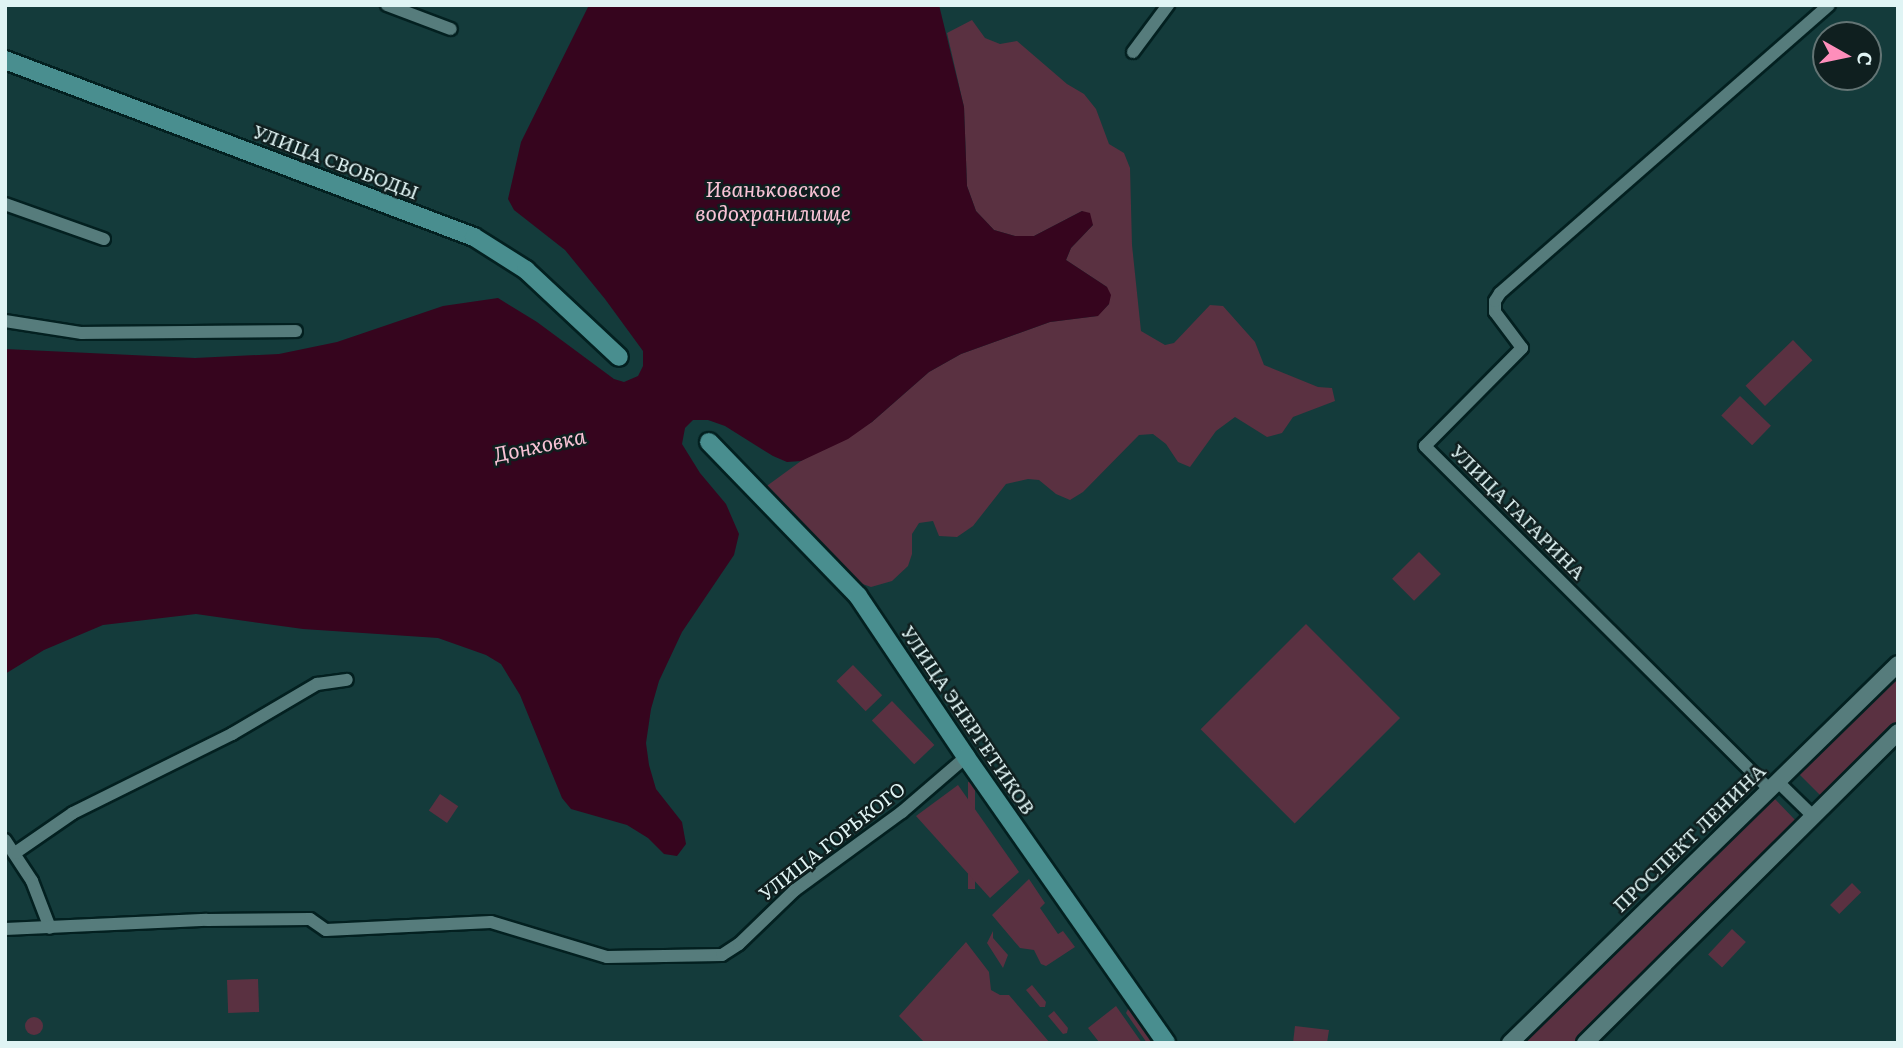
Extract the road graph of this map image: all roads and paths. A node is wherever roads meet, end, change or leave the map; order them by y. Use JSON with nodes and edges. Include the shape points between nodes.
{"nodes":[{"id":1,"x":387,"y":5,"type":"edge"},
{"id":2,"x":1168,"y":5,"type":"edge"},
{"id":3,"x":1829,"y":5,"type":"edge"},
{"id":4,"x":451,"y":29,"type":"dead end"},
{"id":5,"x":1133,"y":52,"type":"dead end"},
{"id":6,"x":5,"y":60,"type":"edge"},
{"id":7,"x":5,"y":204,"type":"edge"},
{"id":8,"x":104,"y":239,"type":"dead end"},
{"id":9,"x":5,"y":321,"type":"edge"},
{"id":10,"x":296,"y":331,"type":"dead end"},
{"id":11,"x":619,"y":356,"type":"dead end"},
{"id":12,"x":709,"y":442,"type":"dead end"},
{"id":13,"x":1898,"y":664,"type":"edge"},
{"id":14,"x":347,"y":680,"type":"dead end"},
{"id":15,"x":1898,"y":732,"type":"edge"},
{"id":16,"x":966,"y":757,"type":"junction"},
{"id":17,"x":1773,"y":785,"type":"junction"},
{"id":18,"x":1814,"y":817,"type":"junction"},
{"id":19,"x":5,"y":840,"type":"edge"},
{"id":20,"x":15,"y":853,"type":"junction"},
{"id":21,"x":50,"y":928,"type":"junction"},
{"id":22,"x":5,"y":929,"type":"edge"},
{"id":23,"x":1166,"y":1043,"type":"edge"},
{"id":24,"x":1510,"y":1043,"type":"edge"},
{"id":25,"x":1585,"y":1043,"type":"edge"}],
"edges":[{"from":1,"to":4,"type":"street"},
{"from":2,"to":5,"type":"street"},
{"from":3,"to":17,"type":"street","name":"УЛИЦА ГАГАРИНА","via":[[1500,293],[1495,312],[1522,348],[1425,446]]},
{"from":6,"to":11,"type":"main road","name":"УЛИЦА СВОБОДЫ","via":[[474,237],[526,270]]},
{"from":7,"to":8,"type":"street"},
{"from":9,"to":10,"type":"street","via":[[82,333]]},
{"from":12,"to":16,"type":"main road","name":"УЛИЦА ЭНЕРГЕТИКОВ","via":[[858,596]]},
{"from":13,"to":17,"type":"street","name":"ПРОСПЕКТ ЛЕНИНА"},
{"from":14,"to":20,"type":"street","via":[[317,684],[232,734],[73,813]]},
{"from":15,"to":18,"type":"street"},
{"from":16,"to":21,"type":"street","name":"УЛИЦА ГОРЬКОГО","via":[[902,812],[795,890],[722,955],[607,957],[475,921],[326,930],[310,919]]},
{"from":16,"to":23,"type":"main road","name":"УЛИЦА ЭНЕРГЕТИКОВ"},
{"from":17,"to":18,"type":"street"},
{"from":17,"to":24,"type":"street","name":"ПРОСПЕКТ ЛЕНИНА"},
{"from":18,"to":25,"type":"street"},
{"from":19,"to":20,"type":"street"},
{"from":20,"to":21,"type":"street","via":[[36,889]]},
{"from":21,"to":22,"type":"street","name":"УЛИЦА ГОРЬКОГО"}]}
